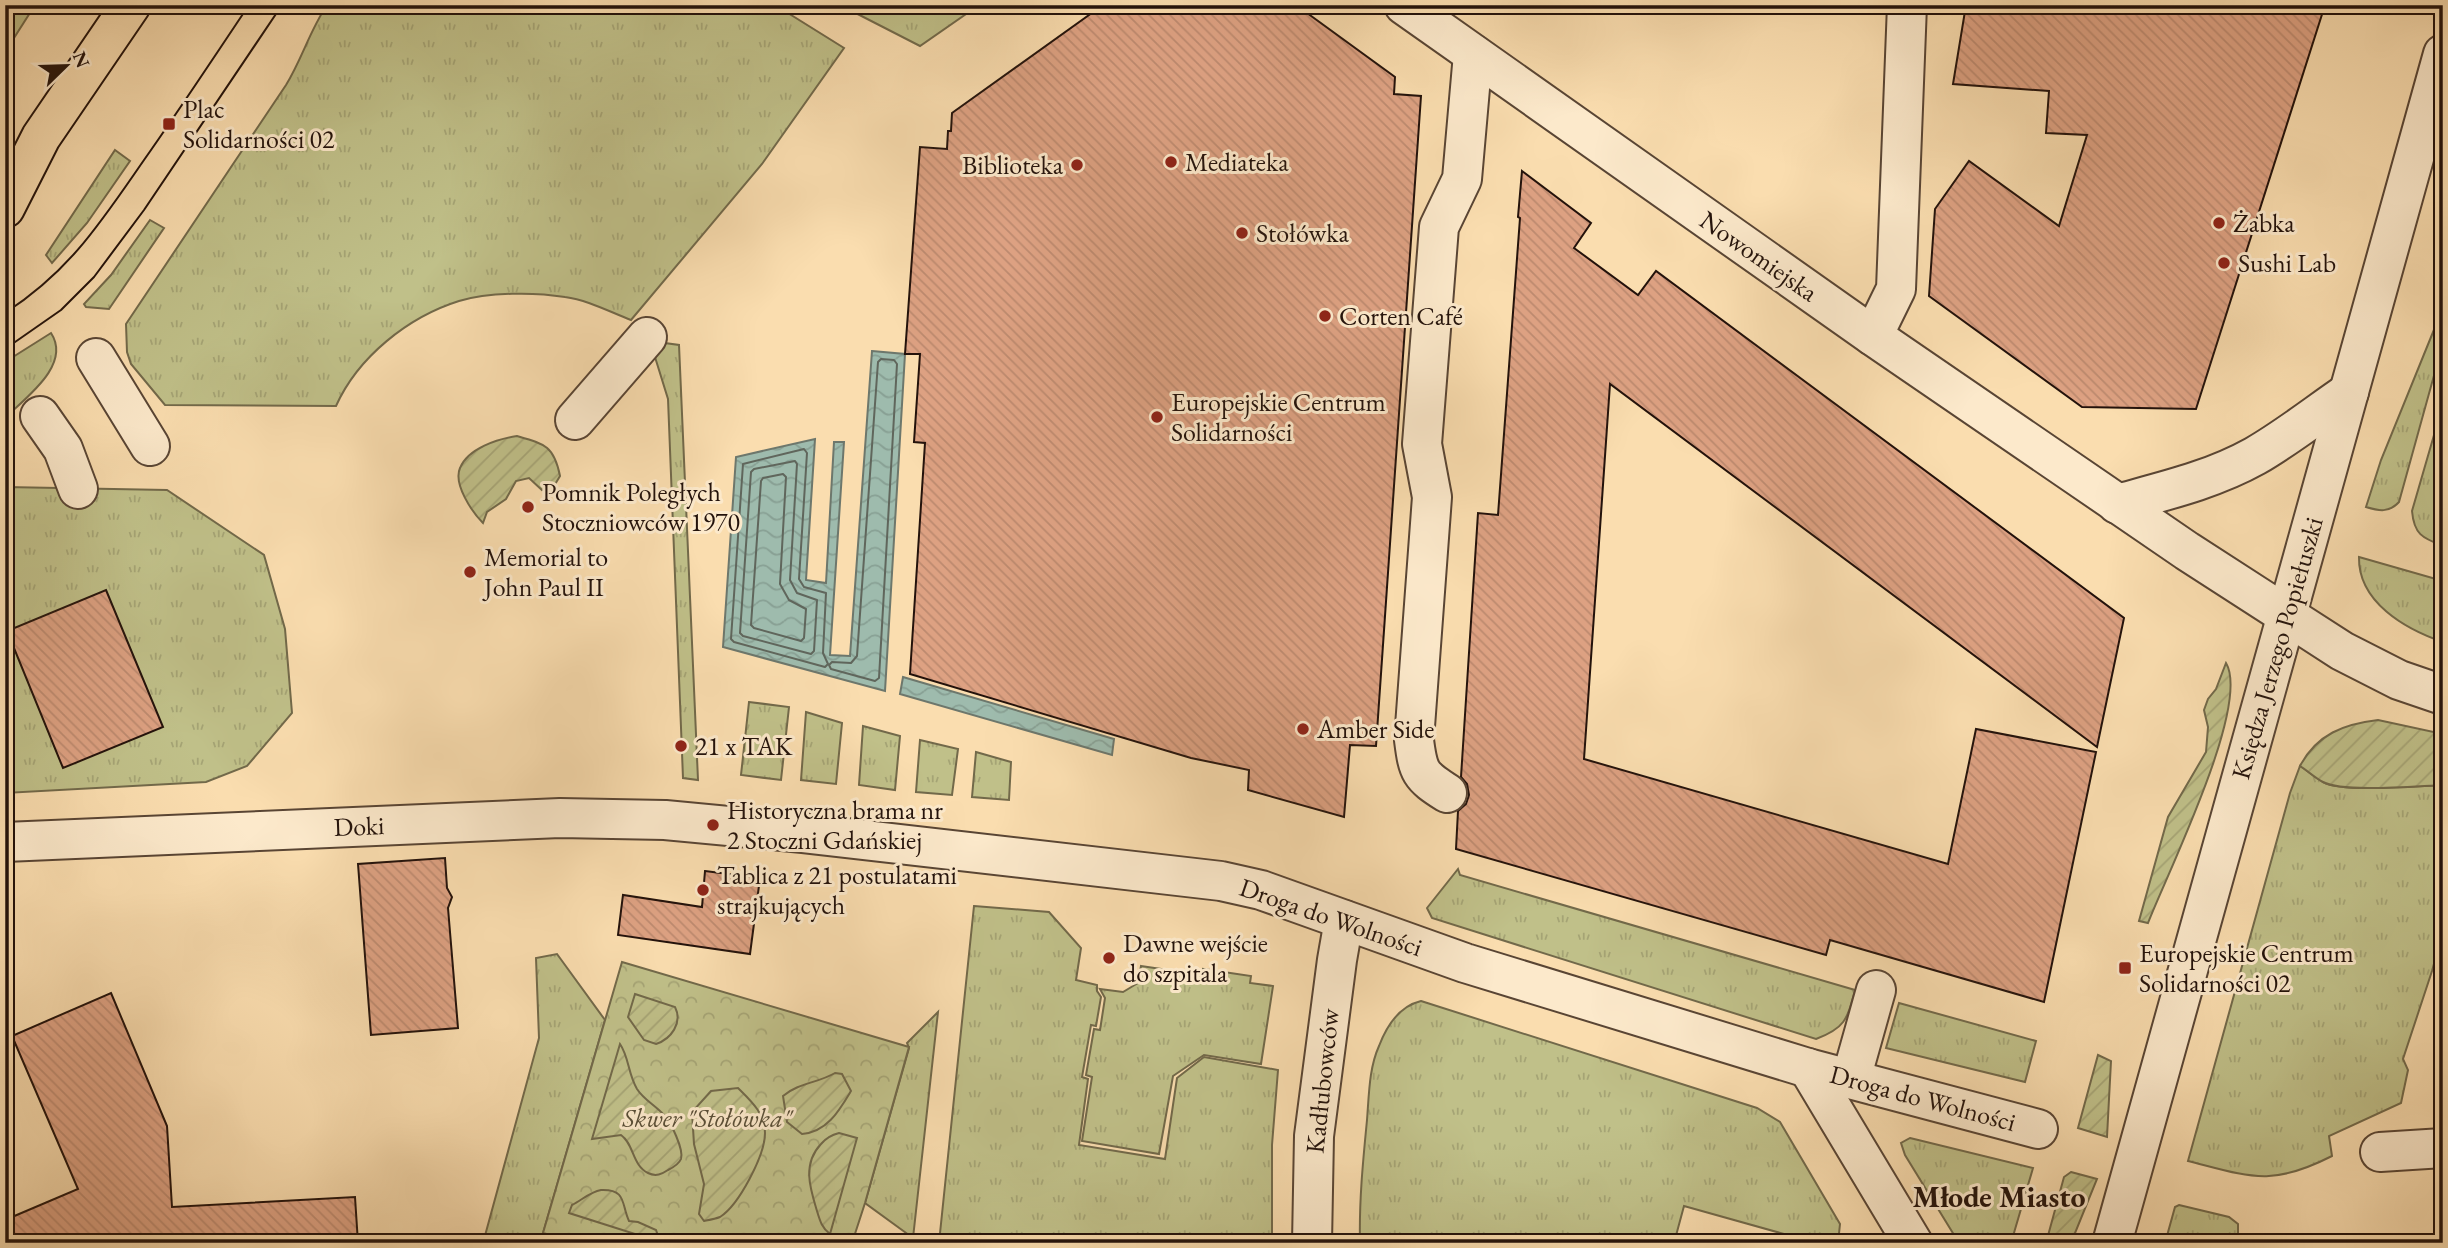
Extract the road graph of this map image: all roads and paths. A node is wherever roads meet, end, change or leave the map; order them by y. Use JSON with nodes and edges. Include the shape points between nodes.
{"nodes":[{"id":1,"x":131,"y":5,"type":"edge"},
{"id":2,"x":1404,"y":5,"type":"edge"},
{"id":3,"x":1907,"y":5,"type":"edge"},
{"id":4,"x":1473,"y":54,"type":"junction"},
{"id":5,"x":2443,"y":54,"type":"edge"},
{"id":6,"x":41,"y":137,"type":"junction"},
{"id":7,"x":5,"y":159,"type":"edge"},
{"id":8,"x":5,"y":208,"type":"edge"},
{"id":9,"x":1873,"y":336,"type":"junction"},
{"id":10,"x":647,"y":337,"type":"dead end"},
{"id":11,"x":96,"y":358,"type":"dead end"},
{"id":12,"x":2349,"y":392,"type":"junction"},
{"id":13,"x":40,"y":416,"type":"dead end"},
{"id":14,"x":575,"y":420,"type":"dead end"},
{"id":15,"x":150,"y":446,"type":"dead end"},
{"id":16,"x":78,"y":489,"type":"dead end"},
{"id":17,"x":2117,"y":504,"type":"junction"},
{"id":18,"x":2287,"y":616,"type":"junction"},
{"id":19,"x":2443,"y":695,"type":"edge"},
{"id":20,"x":1447,"y":793,"type":"dead end"},
{"id":21,"x":713,"y":825,"type":"joint"},
{"id":22,"x":5,"y":842,"type":"edge"},
{"id":23,"x":1344,"y":920,"type":"junction"},
{"id":24,"x":1875,"y":990,"type":"dead end"},
{"id":25,"x":1808,"y":1068,"type":"junction"},
{"id":26,"x":1851,"y":1079,"type":"junction"},
{"id":27,"x":2038,"y":1129,"type":"dead end"},
{"id":28,"x":2443,"y":1148,"type":"edge"},
{"id":29,"x":2380,"y":1152,"type":"dead end"},
{"id":30,"x":1312,"y":1243,"type":"edge"},
{"id":31,"x":1913,"y":1243,"type":"edge"},
{"id":32,"x":2112,"y":1243,"type":"edge"}],
"edges":[{"from":1,"to":6,"type":"main road"},
{"from":2,"to":4,"type":"street","name":"Nowomiejska"},
{"from":3,"to":9,"type":"street","via":[[1896,289]]},
{"from":4,"to":9,"type":"street","name":"Nowomiejska"},
{"from":4,"to":20,"type":"street","via":[[1462,179],[1439,227],[1422,444],[1432,497],[1415,740],[1425,779]]},
{"from":5,"to":12,"type":"street","name":"Księdza Jerzego Popiełuszki"},
{"from":6,"to":7,"type":"main road"},
{"from":6,"to":8,"type":"main road"},
{"from":9,"to":17,"type":"street","name":"Nowomiejska"},
{"from":10,"to":14,"type":"street"},
{"from":11,"to":15,"type":"street"},
{"from":12,"to":17,"type":"street","via":[[2255,456],[2179,487]]},
{"from":12,"to":18,"type":"street","name":"Księdza Jerzego Popiełuszki"},
{"from":13,"to":16,"type":"street","via":[[63,449]]},
{"from":17,"to":18,"type":"street","name":"Nowomiejska"},
{"from":18,"to":19,"type":"street","name":"Nowomiejska","via":[[2343,652],[2399,680]]},
{"from":18,"to":32,"type":"street","name":"Księdza Jerzego Popiełuszki"},
{"from":21,"to":22,"type":"street","name":"Doki","via":[[644,818],[560,818]]},
{"from":21,"to":23,"type":"street","name":"Droga do Wolności","via":[[1182,875],[1261,890]]},
{"from":23,"to":25,"type":"street","name":"Droga do Wolności"},
{"from":23,"to":30,"type":"street","name":"Kadłubowców","via":[[1314,1136]]},
{"from":24,"to":26,"type":"street"},
{"from":25,"to":26,"type":"street","name":"Droga do Wolności"},
{"from":25,"to":31,"type":"street","name":"Droga do Wolności"},
{"from":26,"to":27,"type":"street","name":"Droga do Wolności"},
{"from":28,"to":29,"type":"street"}]}
